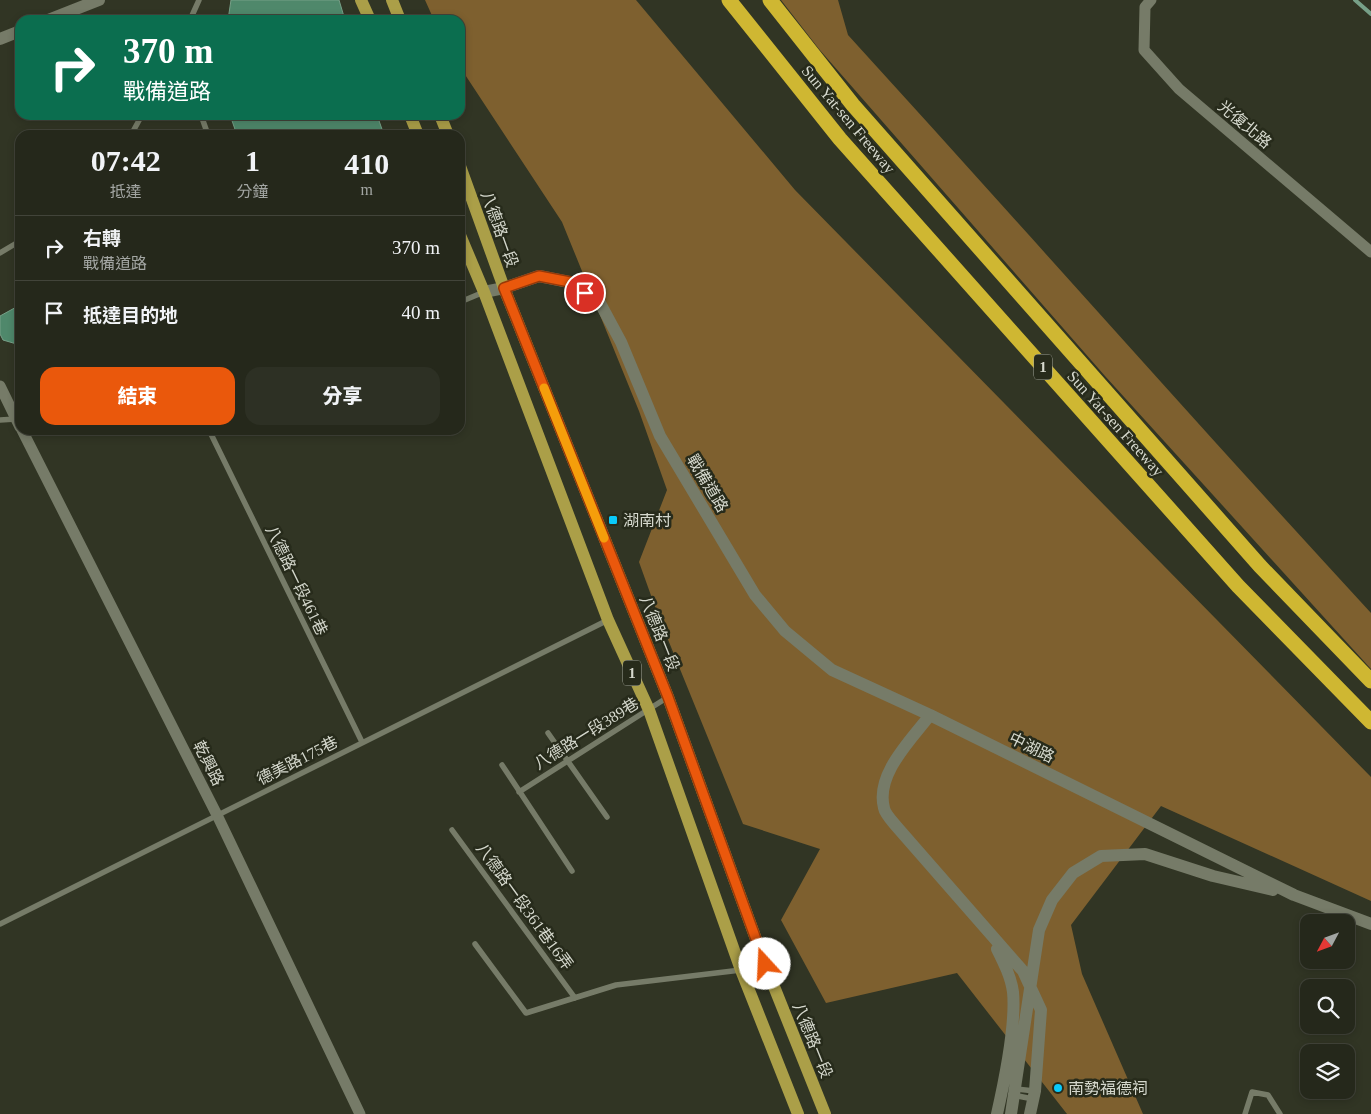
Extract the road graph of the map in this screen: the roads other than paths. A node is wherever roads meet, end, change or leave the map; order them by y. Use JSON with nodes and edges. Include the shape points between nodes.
{"nodes":[{"id":1,"x":99,"y":0,"type":"edge"},
{"id":2,"x":199,"y":0,"type":"edge"},
{"id":3,"x":361,"y":0,"type":"edge"},
{"id":4,"x":392,"y":0,"type":"edge"},
{"id":5,"x":729,"y":0,"type":"edge"},
{"id":6,"x":770,"y":0,"type":"edge"},
{"id":7,"x":1151,"y":0,"type":"edge"},
{"id":8,"x":61,"y":15,"type":"edge"},
{"id":9,"x":192,"y":15,"type":"edge"},
{"id":10,"x":368,"y":15,"type":"edge"},
{"id":11,"x":398,"y":15,"type":"edge"},
{"id":12,"x":15,"y":33,"type":"edge"},
{"id":13,"x":0,"y":39,"type":"edge"},
{"id":14,"x":465,"y":180,"type":"edge"},
{"id":15,"x":15,"y":244,"type":"edge"},
{"id":16,"x":465,"y":247,"type":"edge"},
{"id":17,"x":1371,"y":252,"type":"edge"},
{"id":18,"x":0,"y":254,"type":"edge"},
{"id":19,"x":504,"y":288,"type":"junction"},
{"id":20,"x":484,"y":292,"type":"junction"},
{"id":21,"x":465,"y":300,"type":"edge"},
{"id":22,"x":0,"y":386,"type":"edge"},
{"id":23,"x":15,"y":417,"type":"edge"},
{"id":24,"x":0,"y":420,"type":"edge"},
{"id":25,"x":15,"y":422,"type":"edge"},
{"id":26,"x":25,"y":435,"type":"edge"},
{"id":27,"x":212,"y":435,"type":"edge"},
{"id":28,"x":608,"y":620,"type":"junction"},
{"id":29,"x":1371,"y":680,"type":"edge"},
{"id":30,"x":668,"y":697,"type":"junction"},
{"id":31,"x":649,"y":710,"type":"junction"},
{"id":32,"x":930,"y":715,"type":"junction"},
{"id":33,"x":1371,"y":722,"type":"edge"},
{"id":34,"x":548,"y":733,"type":"dead end"},
{"id":35,"x":362,"y":742,"type":"junction"},
{"id":36,"x":568,"y":761,"type":"junction"},
{"id":37,"x":502,"y":765,"type":"dead end"},
{"id":38,"x":519,"y":792,"type":"junction"},
{"id":39,"x":218,"y":817,"type":"junction"},
{"id":40,"x":607,"y":817,"type":"dead end"},
{"id":41,"x":452,"y":830,"type":"dead end"},
{"id":42,"x":572,"y":871,"type":"dead end"},
{"id":43,"x":1294,"y":895,"type":"junction"},
{"id":44,"x":0,"y":924,"type":"edge"},
{"id":45,"x":1371,"y":924,"type":"edge"},
{"id":46,"x":992,"y":938,"type":"junction"},
{"id":47,"x":475,"y":944,"type":"dead end"},
{"id":48,"x":765,"y":964,"type":"junction"},
{"id":49,"x":741,"y":970,"type":"junction"},
{"id":50,"x":575,"y":998,"type":"junction"},
{"id":51,"x":1002,"y":1090,"type":"junction"},
{"id":52,"x":1034,"y":1095,"type":"junction"},
{"id":53,"x":360,"y":1114,"type":"edge"},
{"id":54,"x":798,"y":1114,"type":"edge"},
{"id":55,"x":826,"y":1114,"type":"edge"},
{"id":56,"x":997,"y":1114,"type":"edge"},
{"id":57,"x":1011,"y":1114,"type":"edge"},
{"id":58,"x":1030,"y":1114,"type":"edge"},
{"id":59,"x":1245,"y":1114,"type":"edge"},
{"id":60,"x":1280,"y":1114,"type":"edge"}],
"edges":[{"from":1,"to":8,"type":"street"},
{"from":2,"to":9,"type":"lane"},
{"from":3,"to":10,"type":"main road"},
{"from":4,"to":11,"type":"main road"},
{"from":5,"to":33,"type":"highway","name":"Sun Yat-sen Freeway","number":"1","via":[[853,154],[1238,586]]},
{"from":6,"to":29,"type":"highway","name":"Sun Yat-sen Freeway","number":"1","via":[[852,105],[1260,566]]},
{"from":7,"to":17,"type":"street","name":"光復北路","via":[[1145,7],[1144,50],[1186,95]]},
{"from":12,"to":13,"type":"street"},
{"from":14,"to":19,"type":"main road","name":"八德路一段","number":"1"},
{"from":15,"to":18,"type":"lane"},
{"from":16,"to":20,"type":"main road","number":"1"},
{"from":19,"to":20,"type":"street","name":"戰備道路"},
{"from":19,"to":30,"type":"main road","name":"八德路一段","number":"1"},
{"from":19,"to":32,"type":"street","name":"戰備道路","via":[[539,276],[570,282],[600,303],[622,342],[660,436],[755,595],[785,631],[832,670]]},
{"from":20,"to":21,"type":"lane"},
{"from":20,"to":28,"type":"main road","number":"1"},
{"from":22,"to":23,"type":"street"},
{"from":24,"to":25,"type":"lane"},
{"from":26,"to":39,"type":"street","name":"乾興路"},
{"from":27,"to":35,"type":"lane","name":"八德路一段461巷"},
{"from":28,"to":31,"type":"main road","number":"1"},
{"from":28,"to":35,"type":"lane","name":"德美路175巷"},
{"from":30,"to":31,"type":"lane","name":"八德路一段389巷"},
{"from":30,"to":48,"type":"main road","name":"八德路一段","number":"1"},
{"from":31,"to":36,"type":"lane","name":"八德路一段389巷"},
{"from":31,"to":49,"type":"main road","number":"1"},
{"from":32,"to":43,"type":"street","name":"中湖路"},
{"from":32,"to":46,"type":"street","via":[[890,770],[883,789],[884,809]]},
{"from":34,"to":36,"type":"lane"},
{"from":35,"to":39,"type":"lane","name":"德美路175巷"},
{"from":36,"to":38,"type":"lane","name":"八德路一段389巷"},
{"from":36,"to":40,"type":"lane"},
{"from":37,"to":38,"type":"lane"},
{"from":38,"to":42,"type":"lane"},
{"from":39,"to":44,"type":"lane","name":"德美路175巷"},
{"from":39,"to":53,"type":"street","name":"乾興路"},
{"from":41,"to":50,"type":"lane","name":"八德路一段361巷16弄"},
{"from":43,"to":45,"type":"street","name":"中湖路"},
{"from":43,"to":57,"type":"street","via":[[1213,876],[1145,854],[1101,856],[1073,873],[1052,900],[1039,930]]},
{"from":46,"to":51,"type":"street","via":[[1008,971],[1013,993]]},
{"from":46,"to":52,"type":"street","via":[[1023,971],[1041,1010]]},
{"from":47,"to":50,"type":"lane","via":[[526,1013]]},
{"from":48,"to":49,"type":"lane"},
{"from":48,"to":55,"type":"main road","name":"八德路一段","number":"1"},
{"from":49,"to":50,"type":"lane","via":[[616,985]]},
{"from":49,"to":54,"type":"main road","number":"1"},
{"from":51,"to":52,"type":"lane"},
{"from":51,"to":56,"type":"street"},
{"from":52,"to":58,"type":"street"},
{"from":59,"to":60,"type":"lane","via":[[1252,1092],[1268,1095]]}]}
